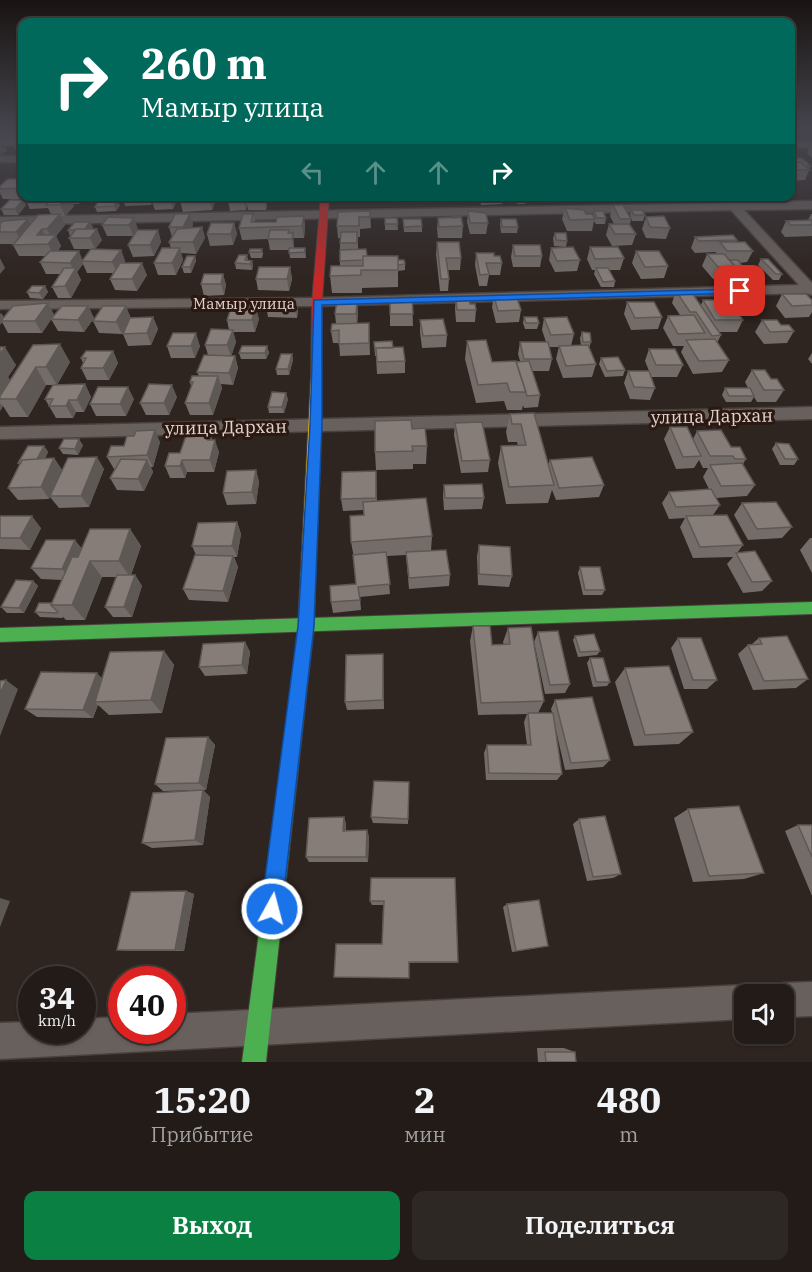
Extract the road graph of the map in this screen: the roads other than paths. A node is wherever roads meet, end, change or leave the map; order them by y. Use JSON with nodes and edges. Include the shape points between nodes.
{"nodes":[{"id":1,"x":325,"y":201,"type":"edge"},
{"id":2,"x":729,"y":201,"type":"edge"},
{"id":3,"x":812,"y":205,"type":"edge"},
{"id":4,"x":734,"y":207,"type":"junction"},
{"id":5,"x":324,"y":215,"type":"junction"},
{"id":6,"x":0,"y":220,"type":"edge"},
{"id":7,"x":812,"y":290,"type":"edge"},
{"id":8,"x":317,"y":302,"type":"junction"},
{"id":9,"x":0,"y":305,"type":"edge"},
{"id":10,"x":812,"y":413,"type":"edge"},
{"id":11,"x":316,"y":425,"type":"junction"},
{"id":12,"x":0,"y":433,"type":"edge"},
{"id":13,"x":812,"y":608,"type":"edge"},
{"id":14,"x":306,"y":626,"type":"junction"},
{"id":15,"x":0,"y":635,"type":"edge"},
{"id":16,"x":812,"y":999,"type":"edge"},
{"id":17,"x":794,"y":1000,"type":"edge"},
{"id":18,"x":734,"y":1003,"type":"edge"},
{"id":19,"x":258,"y":1027,"type":"junction"},
{"id":20,"x":0,"y":1041,"type":"edge"},
{"id":21,"x":254,"y":1062,"type":"edge"}],
"edges":[{"from":1,"to":5,"type":"street"},
{"from":2,"to":4,"type":"street"},
{"from":3,"to":4,"type":"street"},
{"from":4,"to":5,"type":"street"},
{"from":4,"to":7,"type":"street"},
{"from":5,"to":6,"type":"street"},
{"from":5,"to":8,"type":"street"},
{"from":7,"to":8,"type":"street","name":"Мамыр улица"},
{"from":8,"to":9,"type":"street","name":"Мамыр улица"},
{"from":8,"to":11,"type":"street"},
{"from":10,"to":11,"type":"street","name":"улица Дархан"},
{"from":11,"to":12,"type":"street","name":"улица Дархан"},
{"from":11,"to":14,"type":"street"},
{"from":13,"to":14,"type":"street"},
{"from":14,"to":15,"type":"street"},
{"from":14,"to":19,"type":"street"},
{"from":16,"to":17,"type":"street"},
{"from":18,"to":19,"type":"street"},
{"from":19,"to":20,"type":"street"},
{"from":19,"to":21,"type":"street"}]}
